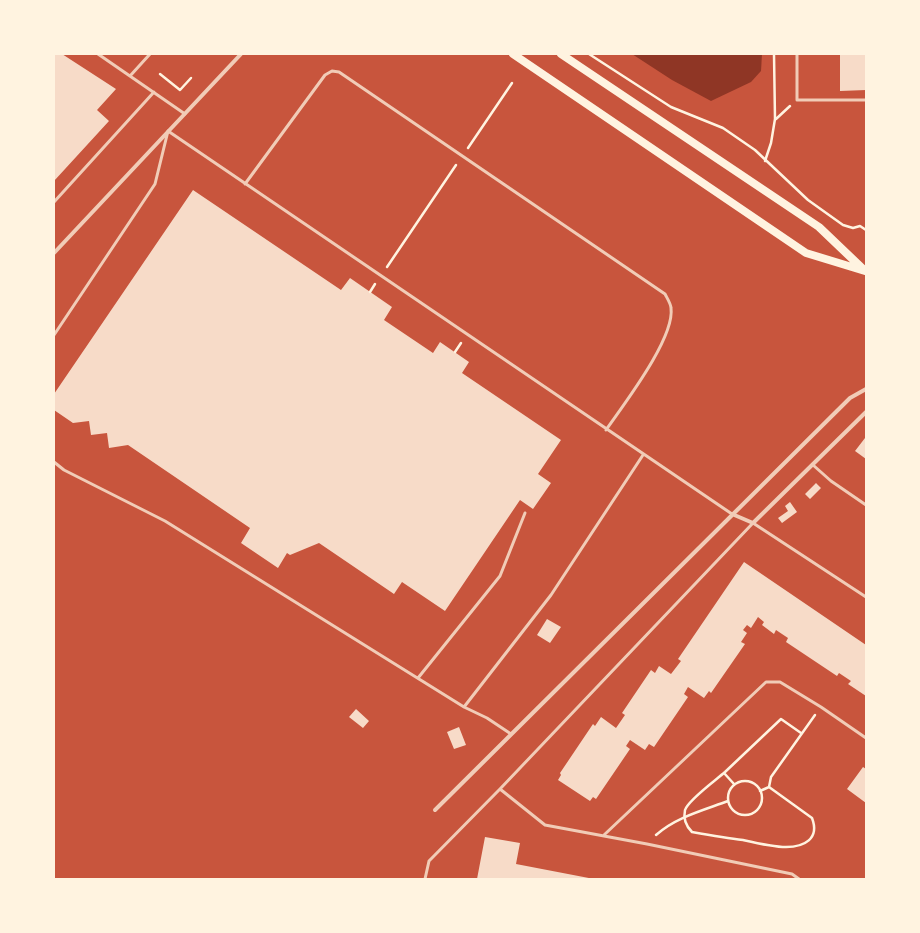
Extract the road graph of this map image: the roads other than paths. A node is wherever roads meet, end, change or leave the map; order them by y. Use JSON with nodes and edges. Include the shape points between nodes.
{"nodes":[{"id":1,"x":98,"y":54,"type":"edge"},
{"id":2,"x":150,"y":54,"type":"edge"},
{"id":3,"x":241,"y":54,"type":"edge"},
{"id":4,"x":513,"y":54,"type":"edge"},
{"id":5,"x":561,"y":54,"type":"edge"},
{"id":6,"x":797,"y":54,"type":"edge"},
{"id":7,"x":130,"y":76,"type":"junction"},
{"id":8,"x":154,"y":92,"type":"junction"},
{"id":9,"x":866,"y":100,"type":"edge"},
{"id":10,"x":185,"y":114,"type":"junction"},
{"id":11,"x":168,"y":131,"type":"junction"},
{"id":12,"x":246,"y":184,"type":"junction"},
{"id":13,"x":54,"y":202,"type":"edge"},
{"id":14,"x":54,"y":253,"type":"edge"},
{"id":15,"x":866,"y":271,"type":"edge"},
{"id":16,"x":54,"y":335,"type":"edge"},
{"id":17,"x":866,"y":389,"type":"edge"},
{"id":18,"x":866,"y":412,"type":"edge"},
{"id":19,"x":606,"y":430,"type":"junction"},
{"id":20,"x":643,"y":455,"type":"junction"},
{"id":21,"x":54,"y":462,"type":"edge"},
{"id":22,"x":813,"y":465,"type":"junction"},
{"id":23,"x":866,"y":505,"type":"edge"},
{"id":24,"x":526,"y":513,"type":"dead end"},
{"id":25,"x":732,"y":514,"type":"junction"},
{"id":26,"x":753,"y":523,"type":"junction"},
{"id":27,"x":866,"y":597,"type":"edge"},
{"id":28,"x":418,"y":678,"type":"junction"},
{"id":29,"x":464,"y":707,"type":"junction"},
{"id":30,"x":511,"y":734,"type":"junction"},
{"id":31,"x":866,"y":738,"type":"edge"},
{"id":32,"x":500,"y":790,"type":"junction"},
{"id":33,"x":435,"y":810,"type":"dead end"},
{"id":34,"x":604,"y":835,"type":"junction"},
{"id":35,"x":424,"y":879,"type":"edge"},
{"id":36,"x":799,"y":879,"type":"edge"}],
"edges":[{"from":1,"to":7,"type":"lane"},
{"from":2,"to":7,"type":"lane"},
{"from":3,"to":10,"type":"street"},
{"from":4,"to":15,"type":"main road","via":[[806,252]]},
{"from":5,"to":15,"type":"main road","via":[[819,227]]},
{"from":6,"to":9,"type":"lane","via":[[797,100]]},
{"from":7,"to":8,"type":"lane"},
{"from":8,"to":10,"type":"lane"},
{"from":8,"to":13,"type":"lane"},
{"from":10,"to":11,"type":"street"},
{"from":11,"to":12,"type":"lane"},
{"from":11,"to":14,"type":"street"},
{"from":11,"to":16,"type":"lane","via":[[156,184]]},
{"from":12,"to":19,"type":"lane"},
{"from":12,"to":19,"type":"lane","via":[[325,75],[332,71],[339,72],[665,294],[672,307],[670,323],[659,351]]},
{"from":17,"to":25,"type":"street","via":[[850,398]]},
{"from":18,"to":22,"type":"street"},
{"from":19,"to":20,"type":"lane"},
{"from":20,"to":25,"type":"lane"},
{"from":20,"to":29,"type":"lane","via":[[551,595]]},
{"from":21,"to":28,"type":"lane","via":[[64,470],[165,522]]},
{"from":22,"to":23,"type":"lane"},
{"from":22,"to":26,"type":"street"},
{"from":24,"to":28,"type":"lane","via":[[500,576]]},
{"from":25,"to":26,"type":"street"},
{"from":25,"to":30,"type":"street"},
{"from":26,"to":27,"type":"lane"},
{"from":26,"to":32,"type":"lane"},
{"from":28,"to":29,"type":"lane"},
{"from":29,"to":30,"type":"lane"},
{"from":30,"to":33,"type":"street"},
{"from":31,"to":34,"type":"lane","via":[[780,682],[766,682]]},
{"from":32,"to":34,"type":"lane","via":[[545,824]]},
{"from":32,"to":35,"type":"lane","via":[[429,861]]},
{"from":34,"to":36,"type":"lane","via":[[792,874]]}]}
